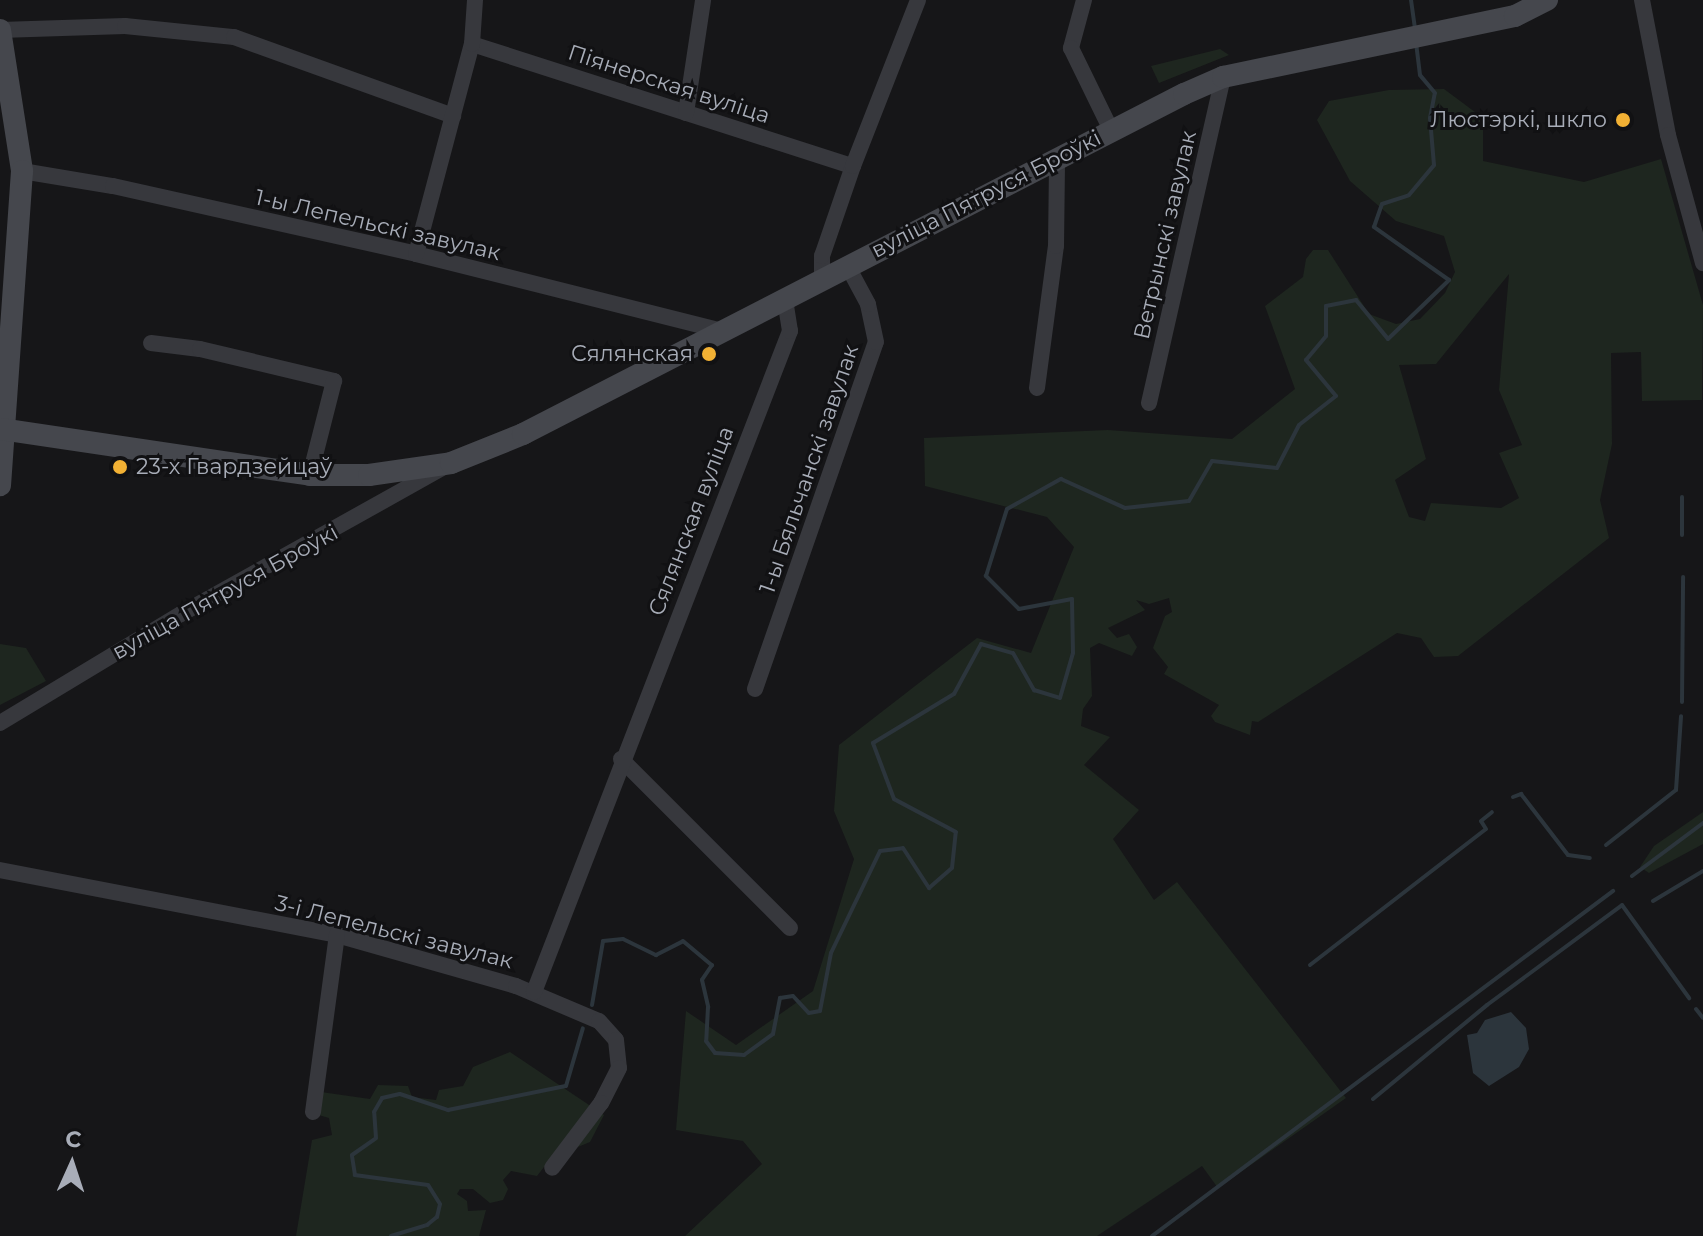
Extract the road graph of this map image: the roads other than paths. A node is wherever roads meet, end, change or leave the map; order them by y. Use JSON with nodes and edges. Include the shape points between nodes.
{"nodes":[{"id":1,"x":475,"y":0,"type":"edge"},
{"id":2,"x":703,"y":0,"type":"edge"},
{"id":3,"x":918,"y":0,"type":"edge"},
{"id":4,"x":1084,"y":0,"type":"edge"},
{"id":5,"x":1547,"y":0,"type":"edge"},
{"id":6,"x":1642,"y":0,"type":"edge"},
{"id":7,"x":0,"y":30,"type":"edge"},
{"id":8,"x":472,"y":44,"type":"junction"},
{"id":9,"x":1223,"y":77,"type":"junction"},
{"id":10,"x":686,"y":113,"type":"junction"},
{"id":11,"x":453,"y":116,"type":"junction"},
{"id":12,"x":1111,"y":130,"type":"junction"},
{"id":13,"x":1057,"y":158,"type":"junction"},
{"id":14,"x":853,"y":166,"type":"junction"},
{"id":15,"x":22,"y":171,"type":"junction"},
{"id":16,"x":416,"y":254,"type":"junction"},
{"id":17,"x":1703,"y":263,"type":"edge"},
{"id":18,"x":847,"y":265,"type":"junction"},
{"id":19,"x":822,"y":278,"type":"junction"},
{"id":20,"x":785,"y":298,"type":"junction"},
{"id":21,"x":723,"y":331,"type":"junction"},
{"id":22,"x":151,"y":343,"type":"dead end"},
{"id":23,"x":1037,"y":388,"type":"dead end"},
{"id":24,"x":1149,"y":403,"type":"dead end"},
{"id":25,"x":2,"y":429,"type":"edge"},
{"id":26,"x":451,"y":463,"type":"junction"},
{"id":27,"x":310,"y":475,"type":"junction"},
{"id":28,"x":0,"y":485,"type":"edge"},
{"id":29,"x":755,"y":689,"type":"dead end"},
{"id":30,"x":0,"y":723,"type":"edge"},
{"id":31,"x":621,"y":759,"type":"junction"},
{"id":32,"x":0,"y":870,"type":"edge"},
{"id":33,"x":790,"y":928,"type":"dead end"},
{"id":34,"x":337,"y":935,"type":"junction"},
{"id":35,"x":534,"y":992,"type":"junction"},
{"id":36,"x":313,"y":1112,"type":"dead end"},
{"id":37,"x":552,"y":1168,"type":"dead end"}],
"edges":[{"from":1,"to":8,"type":"street"},
{"from":2,"to":10,"type":"street"},
{"from":3,"to":14,"type":"street"},
{"from":4,"to":12,"type":"street","via":[[1071,48]]},
{"from":5,"to":9,"type":"main road","name":"вуліца Пятруся Броўкі","via":[[1515,16],[1465,28]]},
{"from":6,"to":17,"type":"street","via":[[1668,135]]},
{"from":7,"to":11,"type":"street","via":[[125,26],[234,37]]},
{"from":7,"to":15,"type":"main road"},
{"from":8,"to":10,"type":"street","name":"Піянерская вуліца"},
{"from":8,"to":11,"type":"street"},
{"from":9,"to":12,"type":"main road","name":"вуліца Пятруся Броўкі"},
{"from":9,"to":24,"type":"street","name":"Ветрынскі завулак"},
{"from":10,"to":14,"type":"street","name":"Піянерская вуліца"},
{"from":11,"to":16,"type":"street"},
{"from":12,"to":13,"type":"main road","name":"вуліца Пятруся Броўкі"},
{"from":13,"to":18,"type":"main road","name":"вуліца Пятруся Броўкі"},
{"from":13,"to":23,"type":"street","via":[[1056,246]]},
{"from":14,"to":19,"type":"street","via":[[822,256]]},
{"from":15,"to":16,"type":"street","name":"1-ы Лепельскі завулак","via":[[113,186]]},
{"from":15,"to":25,"type":"main road"},
{"from":16,"to":21,"type":"street","name":"1-ы Лепельскі завулак"},
{"from":18,"to":19,"type":"main road","name":"вуліца Пятруся Броўкі"},
{"from":18,"to":29,"type":"street","name":"1-ы Бяльчанскі завулак","via":[[868,304],[876,342]]},
{"from":19,"to":20,"type":"main road","name":"вуліца Пятруся Броўкі"},
{"from":20,"to":21,"type":"main road","name":"вуліца Пятруся Броўкі"},
{"from":20,"to":31,"type":"street","name":"Сялянская вуліца","via":[[790,331]]},
{"from":21,"to":26,"type":"main road","name":"вуліца Пятруся Броўкі","via":[[523,434]]},
{"from":22,"to":27,"type":"street","via":[[200,349],[334,381]]},
{"from":25,"to":27,"type":"main road","name":"вуліца Пятруся Броўкі"},
{"from":25,"to":28,"type":"main road"},
{"from":26,"to":27,"type":"main road","name":"вуліца Пятруся Броўкі","via":[[369,475]]},
{"from":26,"to":30,"type":"street","name":"вуліца Пятруся Броўкі","via":[[181,614]]},
{"from":31,"to":33,"type":"street"},
{"from":31,"to":35,"type":"street","name":"Сялянская вуліца"},
{"from":32,"to":34,"type":"street","name":"3-і Лепельскі завулак"},
{"from":34,"to":35,"type":"street","name":"3-і Лепельскі завулак"},
{"from":34,"to":36,"type":"street"},
{"from":35,"to":37,"type":"street","name":"3-і Лепельскі завулак","via":[[599,1021],[621,1055],[614,1084]]}]}
